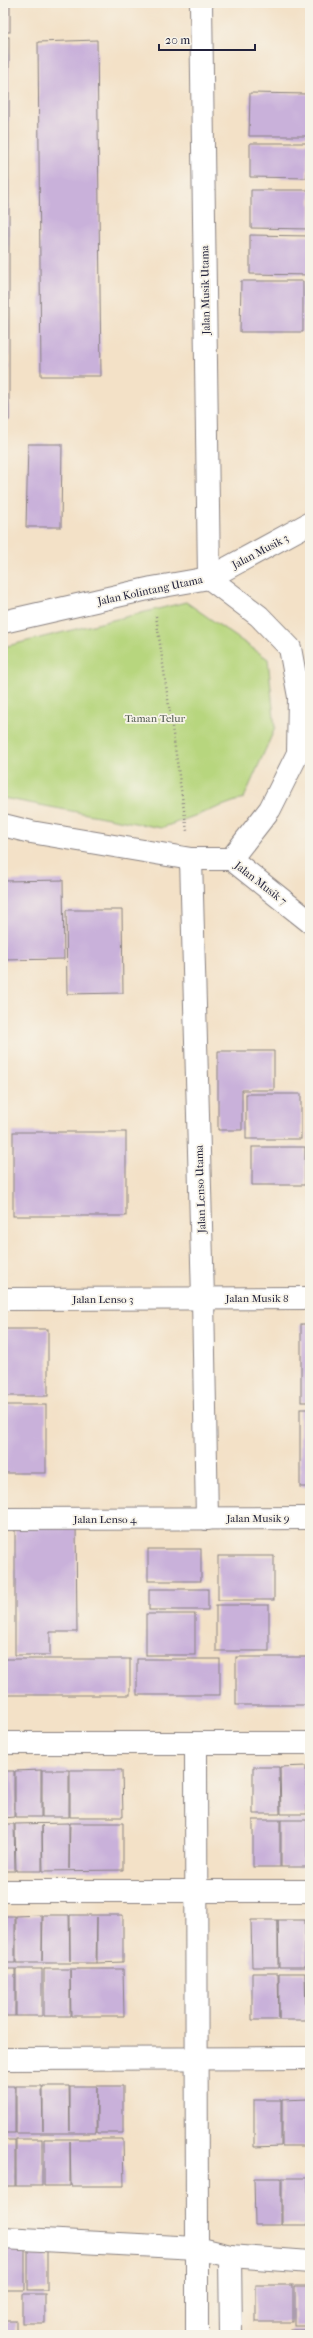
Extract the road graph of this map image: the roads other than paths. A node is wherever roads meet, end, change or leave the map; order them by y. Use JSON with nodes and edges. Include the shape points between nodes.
{"nodes":[{"id":1,"x":202,"y":3,"type":"edge"},
{"id":2,"x":310,"y":523,"type":"edge"},
{"id":3,"x":209,"y":578,"type":"junction"},
{"id":4,"x":3,"y":622,"type":"edge"},
{"id":5,"x":3,"y":825,"type":"edge"},
{"id":6,"x":191,"y":859,"type":"junction"},
{"id":7,"x":230,"y":859,"type":"junction"},
{"id":8,"x":310,"y":922,"type":"edge"},
{"id":9,"x":203,"y":1298,"type":"junction"},
{"id":10,"x":310,"y":1298,"type":"edge"},
{"id":11,"x":3,"y":1299,"type":"edge"},
{"id":12,"x":310,"y":1518,"type":"edge"},
{"id":13,"x":3,"y":1519,"type":"edge"},
{"id":14,"x":206,"y":1519,"type":"junction"},
{"id":15,"x":3,"y":1742,"type":"edge"},
{"id":16,"x":310,"y":1743,"type":"edge"},
{"id":17,"x":196,"y":1744,"type":"junction"},
{"id":18,"x":3,"y":1891,"type":"edge"},
{"id":19,"x":310,"y":1891,"type":"edge"},
{"id":20,"x":196,"y":1892,"type":"junction"},
{"id":21,"x":3,"y":2058,"type":"edge"},
{"id":22,"x":196,"y":2058,"type":"junction"},
{"id":23,"x":310,"y":2058,"type":"edge"},
{"id":24,"x":3,"y":2238,"type":"edge"},
{"id":25,"x":197,"y":2248,"type":"junction"},
{"id":26,"x":230,"y":2256,"type":"junction"},
{"id":27,"x":310,"y":2262,"type":"edge"},
{"id":28,"x":198,"y":2335,"type":"edge"},
{"id":29,"x":231,"y":2335,"type":"edge"}],
"edges":[{"from":1,"to":3,"type":"street","name":"Jalan Musik Utama"},
{"from":2,"to":3,"type":"street","name":"Jalan Musik 3"},
{"from":3,"to":4,"type":"street","name":"Jalan Kolintang Utama","via":[[152,588]]},
{"from":3,"to":7,"type":"street","name":"Jalan Kolintang Utama","via":[[259,616],[290,648],[299,697],[298,753],[270,809]]},
{"from":5,"to":6,"type":"street"},
{"from":6,"to":7,"type":"street"},
{"from":6,"to":9,"type":"street","name":"Jalan Lenso Utama"},
{"from":7,"to":8,"type":"street","name":"Jalan Musik 7"},
{"from":9,"to":10,"type":"street","name":"Jalan Musik 8"},
{"from":9,"to":11,"type":"street","name":"Jalan Lenso 3"},
{"from":9,"to":14,"type":"street","name":"Jalan Lenso Utama"},
{"from":12,"to":14,"type":"street","name":"Jalan Musik 9"},
{"from":13,"to":14,"type":"street","name":"Jalan Lenso 4"},
{"from":15,"to":17,"type":"street"},
{"from":16,"to":17,"type":"street"},
{"from":17,"to":20,"type":"street"},
{"from":18,"to":20,"type":"street"},
{"from":19,"to":20,"type":"street"},
{"from":20,"to":22,"type":"street"},
{"from":21,"to":22,"type":"street"},
{"from":22,"to":23,"type":"street"},
{"from":22,"to":25,"type":"street"},
{"from":24,"to":25,"type":"street"},
{"from":25,"to":26,"type":"street"},
{"from":25,"to":28,"type":"street"},
{"from":26,"to":27,"type":"street"},
{"from":26,"to":29,"type":"street"}]}
